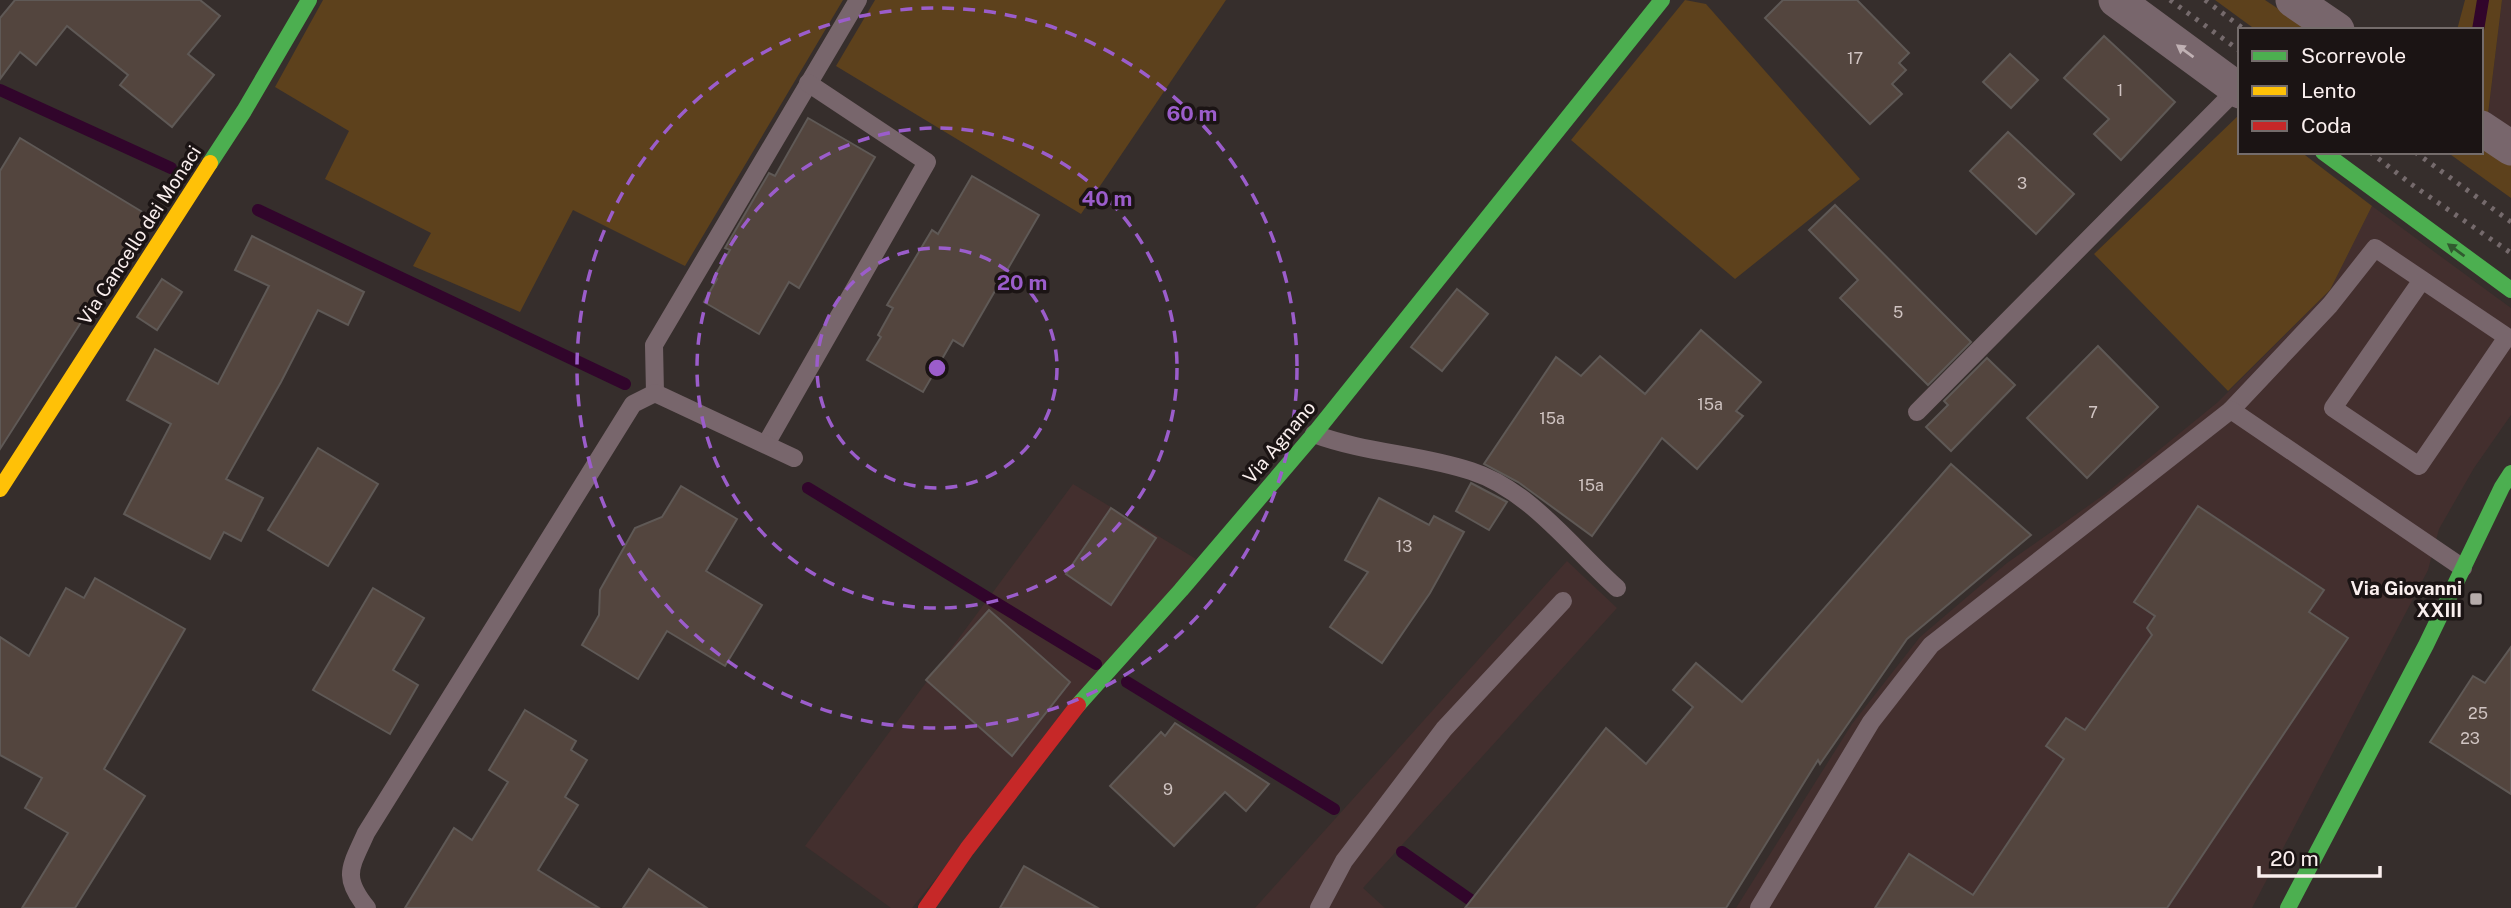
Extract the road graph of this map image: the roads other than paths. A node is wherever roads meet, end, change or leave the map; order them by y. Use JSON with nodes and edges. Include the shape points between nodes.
{"nodes":[{"id":1,"x":309,"y":0,"type":"edge"},
{"id":2,"x":858,"y":0,"type":"edge"},
{"id":3,"x":1662,"y":0,"type":"edge"},
{"id":4,"x":2116,"y":0,"type":"edge"},
{"id":5,"x":2293,"y":0,"type":"edge"},
{"id":6,"x":2334,"y":28,"type":"edge"},
{"id":7,"x":808,"y":83,"type":"junction"},
{"id":8,"x":2238,"y":90,"type":"edge"},
{"id":9,"x":2483,"y":129,"type":"edge"},
{"id":10,"x":2511,"y":148,"type":"edge"},
{"id":11,"x":2326,"y":154,"type":"edge"},
{"id":12,"x":2422,"y":280,"type":"junction"},
{"id":13,"x":2511,"y":290,"type":"edge"},
{"id":14,"x":655,"y":393,"type":"junction"},
{"id":15,"x":2231,"y":410,"type":"junction"},
{"id":16,"x":1917,"y":412,"type":"dead end"},
{"id":17,"x":1314,"y":434,"type":"junction"},
{"id":18,"x":766,"y":444,"type":"junction"},
{"id":19,"x":794,"y":458,"type":"dead end"},
{"id":20,"x":2511,"y":473,"type":"edge"},
{"id":21,"x":0,"y":489,"type":"edge"},
{"id":22,"x":2463,"y":568,"type":"junction"},
{"id":23,"x":1617,"y":588,"type":"dead end"},
{"id":24,"x":1563,"y":601,"type":"dead end"},
{"id":25,"x":367,"y":908,"type":"edge"},
{"id":26,"x":926,"y":908,"type":"edge"},
{"id":27,"x":1319,"y":908,"type":"edge"},
{"id":28,"x":1759,"y":908,"type":"edge"},
{"id":29,"x":2288,"y":908,"type":"edge"}],
"edges":[{"from":1,"to":21,"type":"street","name":"Via Cancello dei Monaci","via":[[244,111]]},
{"from":2,"to":7,"type":"lane"},
{"from":3,"to":17,"type":"street","name":"Via Agnano"},
{"from":8,"to":4,"type":"street","one_way":true},
{"from":5,"to":6,"type":"street"},
{"from":7,"to":14,"type":"lane","via":[[654,345]]},
{"from":7,"to":18,"type":"lane","via":[[927,162]]},
{"from":8,"to":16,"type":"lane"},
{"from":9,"to":10,"type":"street"},
{"from":13,"to":11,"type":"street","one_way":true},
{"from":12,"to":12,"type":"lane","via":[[2507,337],[2419,466],[2333,408]]},
{"from":12,"to":15,"type":"lane","via":[[2375,248],[2330,305]]},
{"from":14,"to":18,"type":"lane"},
{"from":14,"to":25,"type":"lane","via":[[633,404],[366,833],[349,870],[354,892]]},
{"from":15,"to":22,"type":"lane"},
{"from":15,"to":28,"type":"lane","via":[[1931,645],[1871,722]]},
{"from":17,"to":23,"type":"lane","via":[[1472,471],[1505,486]]},
{"from":17,"to":26,"type":"street","name":"Via Agnano","via":[[1079,704]]},
{"from":18,"to":19,"type":"lane"},
{"from":20,"to":22,"type":"street"},
{"from":22,"to":29,"type":"street"},
{"from":24,"to":27,"type":"lane","via":[[1444,729],[1343,861]]}]}
